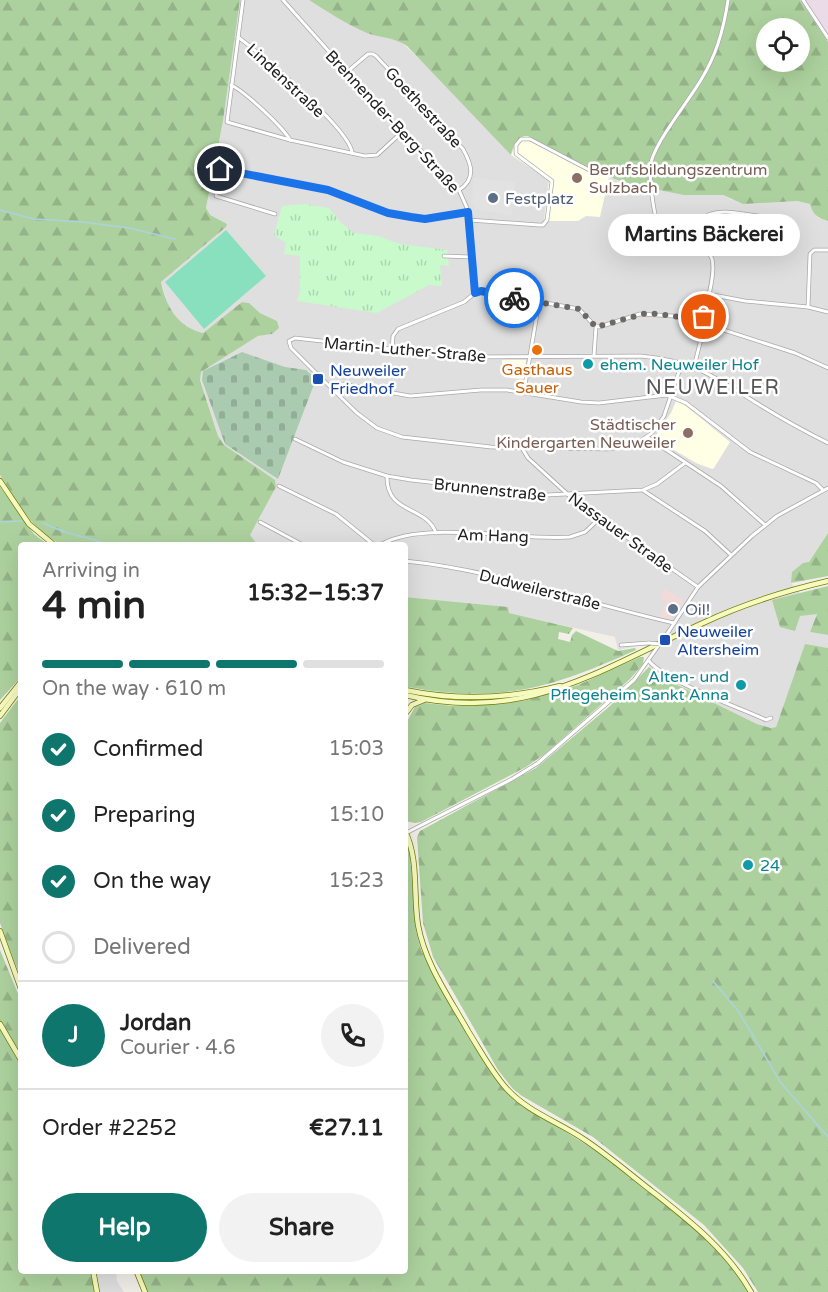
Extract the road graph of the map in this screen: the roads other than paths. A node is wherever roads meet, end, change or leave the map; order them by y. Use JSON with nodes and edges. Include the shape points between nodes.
{"nodes":[{"id":1,"x":243,"y":0,"type":"edge"},
{"id":2,"x":283,"y":0,"type":"edge"},
{"id":3,"x":728,"y":0,"type":"edge"},
{"id":4,"x":803,"y":0,"type":"edge"},
{"id":5,"x":238,"y":37,"type":"junction"},
{"id":6,"x":828,"y":38,"type":"edge"},
{"id":7,"x":348,"y":72,"type":"junction"},
{"id":8,"x":231,"y":85,"type":"junction"},
{"id":9,"x":402,"y":132,"type":"junction"},
{"id":10,"x":290,"y":140,"type":"junction"},
{"id":11,"x":352,"y":153,"type":"junction"},
{"id":12,"x":595,"y":173,"type":"dead end"},
{"id":13,"x":459,"y":190,"type":"junction"},
{"id":14,"x":468,"y":212,"type":"junction"},
{"id":15,"x":275,"y":214,"type":"dead end"},
{"id":16,"x":776,"y":218,"type":"dead end"},
{"id":17,"x":469,"y":220,"type":"junction"},
{"id":18,"x":828,"y":250,"type":"edge"},
{"id":19,"x":707,"y":251,"type":"junction"},
{"id":20,"x":444,"y":256,"type":"dead end"},
{"id":21,"x":471,"y":258,"type":"junction"},
{"id":22,"x":475,"y":293,"type":"junction"},
{"id":23,"x":708,"y":294,"type":"junction"},
{"id":24,"x":539,"y":302,"type":"junction"},
{"id":25,"x":808,"y":307,"type":"junction"},
{"id":26,"x":828,"y":312,"type":"edge"},
{"id":27,"x":703,"y":323,"type":"junction"},
{"id":28,"x":596,"y":327,"type":"junction"},
{"id":29,"x":392,"y":349,"type":"junction"},
{"id":30,"x":594,"y":356,"type":"junction"},
{"id":31,"x":530,"y":357,"type":"junction"},
{"id":32,"x":682,"y":363,"type":"junction"},
{"id":33,"x":694,"y":367,"type":"junction"},
{"id":34,"x":828,"y":368,"type":"edge"},
{"id":35,"x":332,"y":388,"type":"junction"},
{"id":36,"x":524,"y":391,"type":"junction"},
{"id":37,"x":672,"y":396,"type":"junction"},
{"id":38,"x":647,"y":437,"type":"junction"},
{"id":39,"x":295,"y":439,"type":"dead end"},
{"id":40,"x":828,"y":442,"type":"edge"},
{"id":41,"x":522,"y":448,"type":"junction"},
{"id":42,"x":685,"y":462,"type":"junction"},
{"id":43,"x":387,"y":476,"type":"junction"},
{"id":44,"x":0,"y":481,"type":"edge"},
{"id":45,"x":279,"y":486,"type":"dead end"},
{"id":46,"x":826,"y":489,"type":"edge"},
{"id":47,"x":643,"y":490,"type":"junction"},
{"id":48,"x":567,"y":494,"type":"junction"},
{"id":49,"x":599,"y":519,"type":"junction"},
{"id":50,"x":260,"y":522,"type":"dead end"},
{"id":51,"x":765,"y":525,"type":"junction"},
{"id":52,"x":436,"y":533,"type":"junction"},
{"id":53,"x":51,"y":542,"type":"edge"},
{"id":54,"x":297,"y":542,"type":"edge"},
{"id":55,"x":371,"y":542,"type":"edge"},
{"id":56,"x":387,"y":542,"type":"edge"},
{"id":57,"x":732,"y":555,"type":"junction"},
{"id":58,"x":408,"y":562,"type":"edge"},
{"id":59,"x":828,"y":581,"type":"edge"},
{"id":60,"x":698,"y":587,"type":"junction"},
{"id":61,"x":674,"y":623,"type":"junction"},
{"id":62,"x":660,"y":644,"type":"junction"},
{"id":63,"x":621,"y":645,"type":"dead end"},
{"id":64,"x":650,"y":660,"type":"junction"},
{"id":65,"x":583,"y":680,"type":"junction"},
{"id":66,"x":18,"y":686,"type":"edge"},
{"id":67,"x":18,"y":692,"type":"edge"},
{"id":68,"x":408,"y":692,"type":"edge"},
{"id":69,"x":408,"y":693,"type":"edge"},
{"id":70,"x":424,"y":700,"type":"junction"},
{"id":71,"x":0,"y":708,"type":"edge"},
{"id":72,"x":408,"y":710,"type":"edge"},
{"id":73,"x":0,"y":716,"type":"edge"},
{"id":74,"x":771,"y":718,"type":"dead end"},
{"id":75,"x":408,"y":831,"type":"edge"},
{"id":76,"x":408,"y":839,"type":"edge"},
{"id":77,"x":0,"y":931,"type":"edge"},
{"id":78,"x":0,"y":939,"type":"edge"},
{"id":79,"x":18,"y":980,"type":"edge"},
{"id":80,"x":18,"y":981,"type":"edge"},
{"id":81,"x":0,"y":1024,"type":"edge"},
{"id":82,"x":18,"y":1055,"type":"edge"},
{"id":83,"x":94,"y":1274,"type":"edge"},
{"id":84,"x":137,"y":1274,"type":"edge"},
{"id":85,"x":97,"y":1292,"type":"edge"},
{"id":86,"x":144,"y":1292,"type":"edge"},
{"id":87,"x":751,"y":1292,"type":"edge"}],
"edges":[{"from":1,"to":5,"type":"street"},
{"from":2,"to":7,"type":"street","name":"Brennender-Berg-Straße"},
{"from":3,"to":19,"type":"street","via":[[711,63],[651,160],[652,193],[660,231],[670,239]]},
{"from":4,"to":6,"type":"street"},
{"from":5,"to":8,"type":"street"},
{"from":5,"to":11,"type":"street","name":"Lindenstraße","via":[[306,95],[348,142]]},
{"from":7,"to":9,"type":"street","name":"Brennender-Berg-Straße"},
{"from":7,"to":13,"type":"street","name":"Goethestraße","via":[[368,54],[376,56],[463,149],[471,175]]},
{"from":8,"to":10,"type":"street"},
{"from":8,"to":10,"type":"street","via":[[227,122]]},
{"from":9,"to":11,"type":"street","via":[[378,154]]},
{"from":9,"to":13,"type":"street","name":"Brennender-Berg-Straße"},
{"from":10,"to":11,"type":"street"},
{"from":12,"to":17,"type":"street","via":[[530,139],[521,139],[516,154],[552,181],[546,223]]},
{"from":13,"to":14,"type":"street","name":"Brennender-Berg-Straße"},
{"from":14,"to":15,"type":"street","via":[[425,219],[411,217],[388,213],[328,190],[220,169],[216,196]]},
{"from":14,"to":17,"type":"street","name":"Brennender-Berg-Straße"},
{"from":16,"to":19,"type":"street","via":[[724,212],[708,215]]},
{"from":17,"to":21,"type":"street","name":"Brennender-Berg-Straße"},
{"from":18,"to":25,"type":"street","via":[[814,250],[810,254]]},
{"from":19,"to":23,"type":"street","via":[[713,264]]},
{"from":20,"to":21,"type":"street"},
{"from":21,"to":22,"type":"street","name":"Brennender-Berg-Straße"},
{"from":22,"to":24,"type":"street"},
{"from":22,"to":29,"type":"street","via":[[464,302],[398,329]]},
{"from":23,"to":25,"type":"street"},
{"from":23,"to":27,"type":"street"},
{"from":24,"to":28,"type":"street","via":[[579,309]]},
{"from":24,"to":31,"type":"street"},
{"from":25,"to":26,"type":"street"},
{"from":27,"to":28,"type":"street","via":[[647,313]]},
{"from":27,"to":33,"type":"street"},
{"from":27,"to":34,"type":"street"},
{"from":28,"to":30,"type":"street"},
{"from":29,"to":31,"type":"street","name":"Martin-Luther-Straße","via":[[462,357]]},
{"from":29,"to":35,"type":"street","name":"Martin-Luther-Straße","via":[[294,338],[289,341],[291,348]]},
{"from":30,"to":31,"type":"street","name":"Martin-Luther-Straße"},
{"from":30,"to":32,"type":"street","name":"Martin-Luther-Straße","via":[[641,356]]},
{"from":31,"to":36,"type":"street"},
{"from":32,"to":33,"type":"street","name":"Martin-Luther-Straße"},
{"from":32,"to":37,"type":"street"},
{"from":33,"to":40,"type":"street","name":"Martin-Luther-Straße"},
{"from":35,"to":36,"type":"street","via":[[342,384],[410,396]]},
{"from":35,"to":41,"type":"street","via":[[367,422],[395,436]]},
{"from":36,"to":37,"type":"street","via":[[599,403],[658,394]]},
{"from":37,"to":38,"type":"street","via":[[659,424]]},
{"from":37,"to":46,"type":"street","via":[[741,446]]},
{"from":38,"to":41,"type":"street","via":[[617,448]]},
{"from":38,"to":42,"type":"street"},
{"from":39,"to":43,"type":"street","name":"Brunnenstraße","via":[[343,462]]},
{"from":41,"to":48,"type":"street","name":"Nassauer Straße","via":[[524,455]]},
{"from":42,"to":47,"type":"street","name":"Brunnenstraße"},
{"from":42,"to":51,"type":"street","via":[[729,492]]},
{"from":43,"to":48,"type":"street","name":"Brunnenstraße","via":[[496,491]]},
{"from":43,"to":52,"type":"street","via":[[388,490],[396,502],[430,523]]},
{"from":44,"to":53,"type":"main road","via":[[29,524]]},
{"from":45,"to":55,"type":"street","via":[[336,514]]},
{"from":46,"to":51,"type":"street"},
{"from":47,"to":48,"type":"street","name":"Brunnenstraße"},
{"from":47,"to":57,"type":"street","via":[[705,531]]},
{"from":48,"to":49,"type":"street","name":"Nassauer Straße"},
{"from":49,"to":52,"type":"street","name":"Am Hang","via":[[585,532],[570,537]]},
{"from":49,"to":60,"type":"street","name":"Nassauer Straße"},
{"from":50,"to":54,"type":"street"},
{"from":51,"to":57,"type":"street"},
{"from":52,"to":56,"type":"street","name":"Am Hang"},
{"from":57,"to":60,"type":"street"},
{"from":58,"to":61,"type":"street","name":"Dudweilerstraße","via":[[481,574]]},
{"from":59,"to":65,"type":"main road","via":[[732,610]]},
{"from":60,"to":61,"type":"street"},
{"from":61,"to":62,"type":"street","bridge":true},
{"from":62,"to":63,"type":"street","bridge":true},
{"from":62,"to":64,"type":"street","bridge":true},
{"from":64,"to":74,"type":"street","via":[[658,669],[701,692],[766,720]]},
{"from":64,"to":75,"type":"street","via":[[634,680],[538,763]]},
{"from":65,"to":68,"type":"main road","via":[[490,697]]},
{"from":65,"to":70,"type":"main road","via":[[504,702],[456,704]]},
{"from":66,"to":71,"type":"main road"},
{"from":67,"to":73,"type":"main road"},
{"from":69,"to":70,"type":"main road"},
{"from":70,"to":72,"type":"main road"},
{"from":76,"to":87,"type":"main road","via":[[418,922],[428,956],[500,1082],[524,1104],[608,1156],[700,1230],[733,1263]]},
{"from":77,"to":79,"type":"main road"},
{"from":78,"to":80,"type":"main road"},
{"from":81,"to":82,"type":"main road"},
{"from":83,"to":85,"type":"main road"},
{"from":84,"to":86,"type":"main road"}]}
